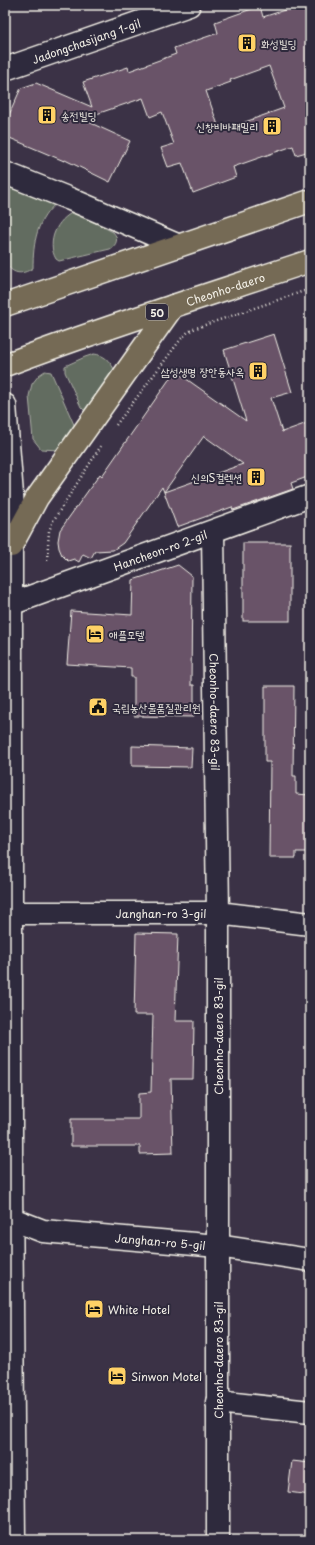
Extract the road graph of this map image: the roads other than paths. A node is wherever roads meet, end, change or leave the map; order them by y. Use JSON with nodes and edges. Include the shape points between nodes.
{"nodes":[{"id":1,"x":189,"y":5,"type":"edge"},
{"id":2,"x":5,"y":69,"type":"edge"},
{"id":3,"x":5,"y":173,"type":"edge"},
{"id":4,"x":310,"y":201,"type":"edge"},
{"id":5,"x":177,"y":245,"type":"junction"},
{"id":6,"x":310,"y":261,"type":"edge"},
{"id":7,"x":5,"y":305,"type":"edge"},
{"id":8,"x":173,"y":306,"type":"junction"},
{"id":9,"x":5,"y":366,"type":"edge"},
{"id":10,"x":5,"y":405,"type":"edge"},
{"id":11,"x":310,"y":496,"type":"edge"},
{"id":12,"x":213,"y":532,"type":"junction"},
{"id":13,"x":8,"y":544,"type":"edge"},
{"id":14,"x":8,"y":605,"type":"edge"},
{"id":15,"x":10,"y":913,"type":"junction"},
{"id":16,"x":218,"y":913,"type":"junction"},
{"id":17,"x":310,"y":924,"type":"edge"},
{"id":18,"x":8,"y":1219,"type":"edge"},
{"id":19,"x":218,"y":1246,"type":"junction"},
{"id":20,"x":310,"y":1260,"type":"edge"},
{"id":21,"x":217,"y":1402,"type":"junction"},
{"id":22,"x":310,"y":1412,"type":"edge"},
{"id":23,"x":9,"y":1432,"type":"edge"},
{"id":24,"x":14,"y":1540,"type":"edge"},
{"id":25,"x":218,"y":1540,"type":"edge"}],
"edges":[{"from":1,"to":2,"type":"street","name":"Jadongchasijang 1-gil"},
{"from":3,"to":5,"type":"street"},
{"from":4,"to":5,"type":"main road"},
{"from":5,"to":7,"type":"main road"},
{"from":6,"to":8,"type":"main road","name":"Cheonho-daero","number":"50"},
{"from":8,"to":9,"type":"main road","name":"Cheonho-daero","number":"50"},
{"from":8,"to":13,"type":"main road","via":[[37,498]]},
{"from":10,"to":13,"type":"street","via":[[13,508]]},
{"from":11,"to":12,"type":"street","name":"Hancheon-ro 2-gil"},
{"from":12,"to":14,"type":"street","name":"Hancheon-ro 2-gil"},
{"from":12,"to":16,"type":"street","name":"Cheonho-daero 83-gil"},
{"from":13,"to":14,"type":"street"},
{"from":14,"to":15,"type":"street"},
{"from":15,"to":16,"type":"street","name":"Janghan-ro 3-gil"},
{"from":15,"to":18,"type":"street"},
{"from":16,"to":17,"type":"street","name":"Janghan-ro 3-gil"},
{"from":16,"to":19,"type":"street","name":"Cheonho-daero 83-gil"},
{"from":18,"to":19,"type":"street","name":"Janghan-ro 5-gil","via":[[43,1231]]},
{"from":18,"to":23,"type":"street"},
{"from":19,"to":20,"type":"street","name":"Janghan-ro 5-gil"},
{"from":19,"to":21,"type":"street","name":"Cheonho-daero 83-gil"},
{"from":21,"to":22,"type":"street"},
{"from":21,"to":25,"type":"street","name":"Cheonho-daero 83-gil"},
{"from":23,"to":24,"type":"street"}]}
